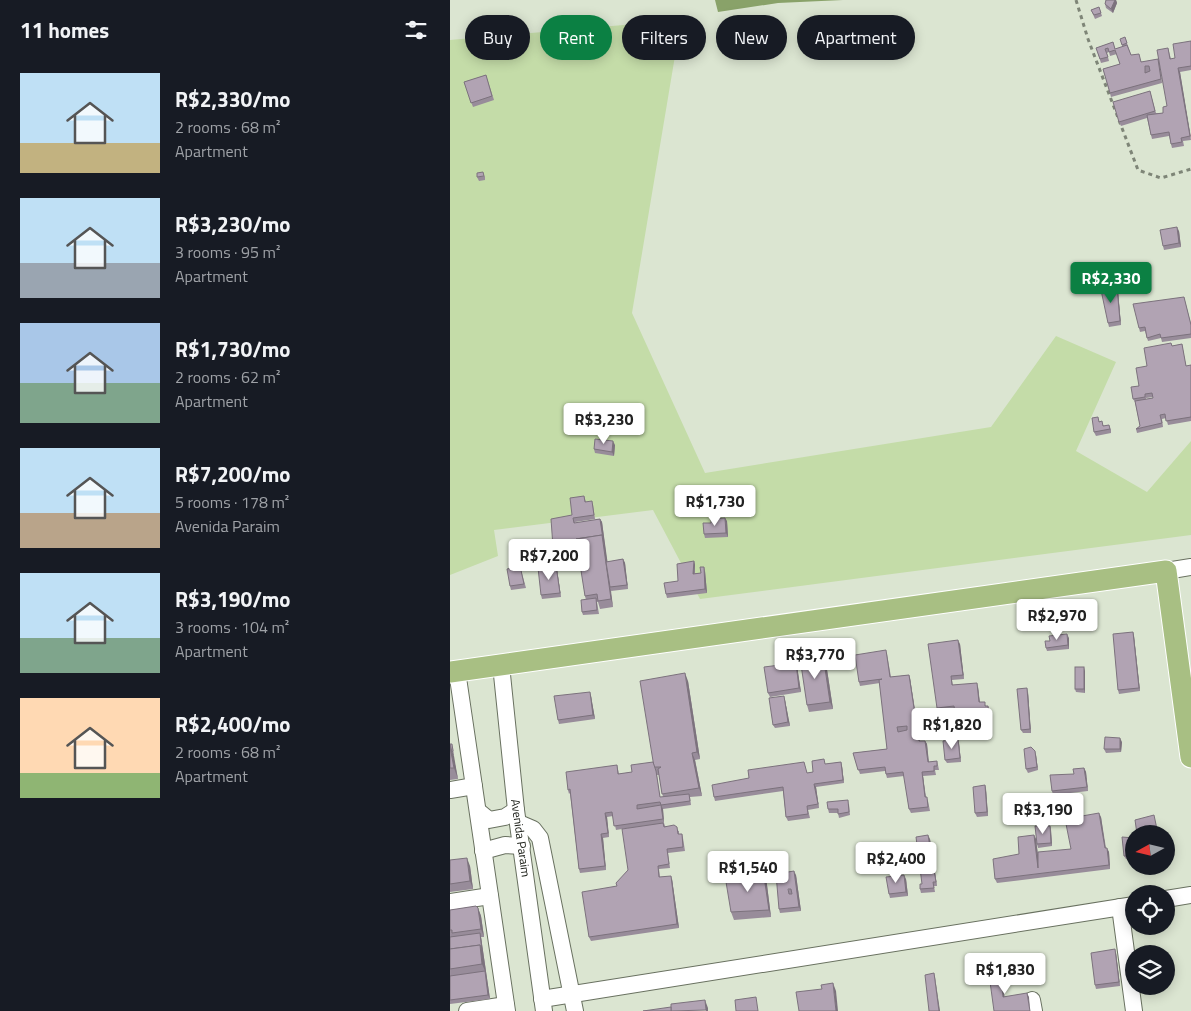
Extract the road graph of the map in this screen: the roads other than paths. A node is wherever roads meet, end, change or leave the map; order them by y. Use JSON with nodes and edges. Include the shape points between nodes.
{"nodes":[{"id":1,"x":1191,"y":567,"type":"edge"},
{"id":2,"x":1166,"y":571,"type":"junction"},
{"id":3,"x":501,"y":666,"type":"junction"},
{"id":4,"x":453,"y":672,"type":"edge"},
{"id":5,"x":1191,"y":757,"type":"edge"},
{"id":6,"x":474,"y":786,"type":"junction"},
{"id":7,"x":450,"y":790,"type":"edge"},
{"id":8,"x":478,"y":811,"type":"junction"},
{"id":9,"x":517,"y":816,"type":"junction"},
{"id":10,"x":522,"y":846,"type":"junction"},
{"id":11,"x":483,"y":851,"type":"junction"},
{"id":12,"x":1191,"y":895,"type":"edge"},
{"id":13,"x":490,"y":896,"type":"junction"},
{"id":14,"x":1175,"y":898,"type":"edge"},
{"id":15,"x":450,"y":902,"type":"edge"},
{"id":16,"x":1125,"y":906,"type":"edge"},
{"id":17,"x":1129,"y":935,"type":"edge"},
{"id":18,"x":574,"y":1003,"type":"edge"},
{"id":19,"x":543,"y":1005,"type":"edge"},
{"id":20,"x":507,"y":1008,"type":"edge"},
{"id":21,"x":467,"y":1011,"type":"edge"},
{"id":22,"x":1134,"y":1011,"type":"edge"}],
"edges":[{"from":1,"to":2,"type":"street"},
{"from":2,"to":3,"type":"main road"},
{"from":2,"to":5,"type":"main road"},
{"from":3,"to":4,"type":"main road"},
{"from":3,"to":9,"type":"street","name":"Avenida Paraim"},
{"from":4,"to":6,"type":"street"},
{"from":6,"to":7,"type":"street"},
{"from":6,"to":8,"type":"street"},
{"from":8,"to":9,"type":"street","via":[[489,820]]},
{"from":8,"to":11,"type":"street"},
{"from":9,"to":10,"type":"street","name":"Avenida Paraim"},
{"from":9,"to":18,"type":"street","via":[[540,838]]},
{"from":10,"to":11,"type":"street","via":[[505,844]]},
{"from":10,"to":19,"type":"street","name":"Avenida Paraim"},
{"from":11,"to":13,"type":"street"},
{"from":12,"to":14,"type":"street"},
{"from":13,"to":15,"type":"street"},
{"from":13,"to":20,"type":"street"},
{"from":16,"to":18,"type":"street"},
{"from":17,"to":22,"type":"street"},
{"from":18,"to":19,"type":"street"},
{"from":20,"to":21,"type":"street"}]}
